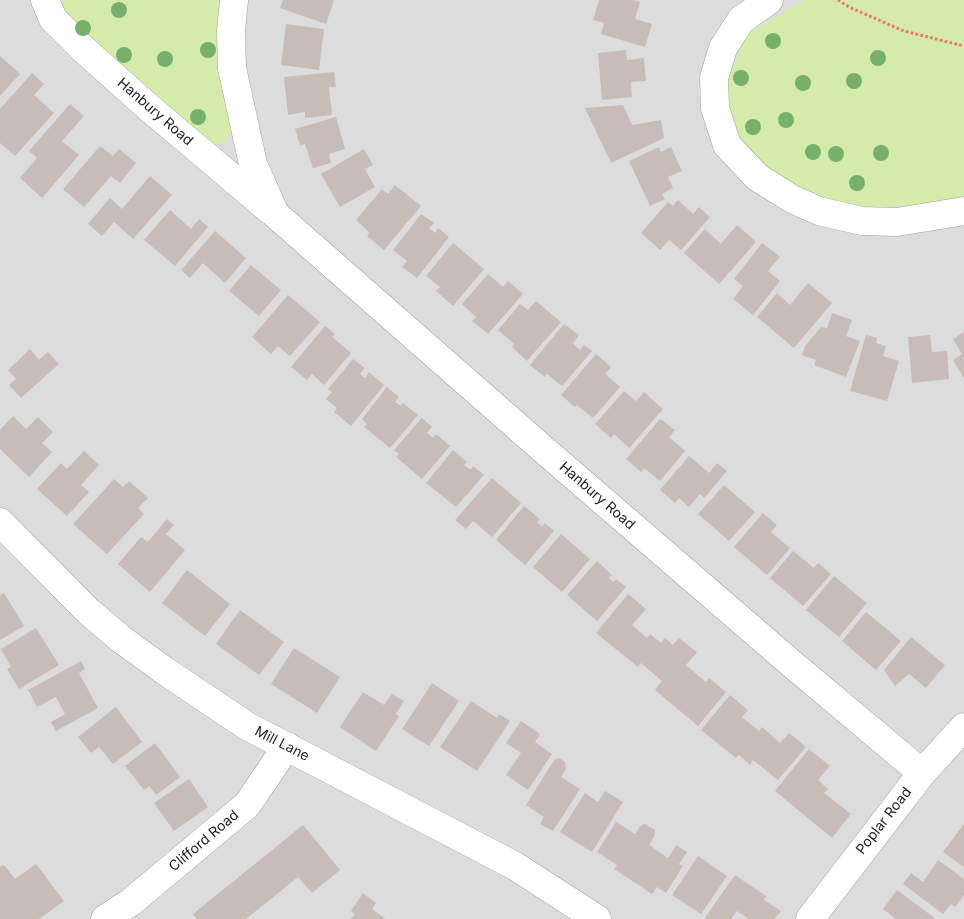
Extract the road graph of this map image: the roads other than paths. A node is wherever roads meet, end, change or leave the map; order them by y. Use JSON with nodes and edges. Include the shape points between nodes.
{"nodes":[{"id":1,"x":44,"y":0,"type":"edge"},
{"id":2,"x":234,"y":0,"type":"edge"},
{"id":3,"x":769,"y":0,"type":"edge"},
{"id":4,"x":964,"y":212,"type":"edge"},
{"id":5,"x":275,"y":214,"type":"junction"},
{"id":6,"x":0,"y":522,"type":"edge"},
{"id":7,"x":964,"y":727,"type":"edge"},
{"id":8,"x":286,"y":746,"type":"junction"},
{"id":9,"x":922,"y":773,"type":"junction"},
{"id":10,"x":105,"y":919,"type":"edge"},
{"id":11,"x":597,"y":919,"type":"edge"},
{"id":12,"x":810,"y":919,"type":"edge"}],
"edges":[{"from":1,"to":5,"type":"street","name":"Hanbury Road","via":[[53,19],[82,48]]},
{"from":2,"to":5,"type":"street","name":"Hanbury Road","via":[[232,68],[253,164]]},
{"from":3,"to":4,"type":"street","via":[[741,20],[723,48],[714,78],[715,108],[727,145],[757,177],[819,211],[862,222],[897,222]]},
{"from":5,"to":9,"type":"street","name":"Hanbury Road","via":[[769,645]]},
{"from":6,"to":8,"type":"street","name":"Mill Lane","via":[[121,639],[247,726]]},
{"from":7,"to":9,"type":"street","name":"Poplar Road"},
{"from":8,"to":10,"type":"street","name":"Clifford Road","via":[[247,805],[131,902]]},
{"from":8,"to":11,"type":"street","name":"Mill Lane","via":[[515,866]]},
{"from":9,"to":12,"type":"street","name":"Poplar Road"}]}
